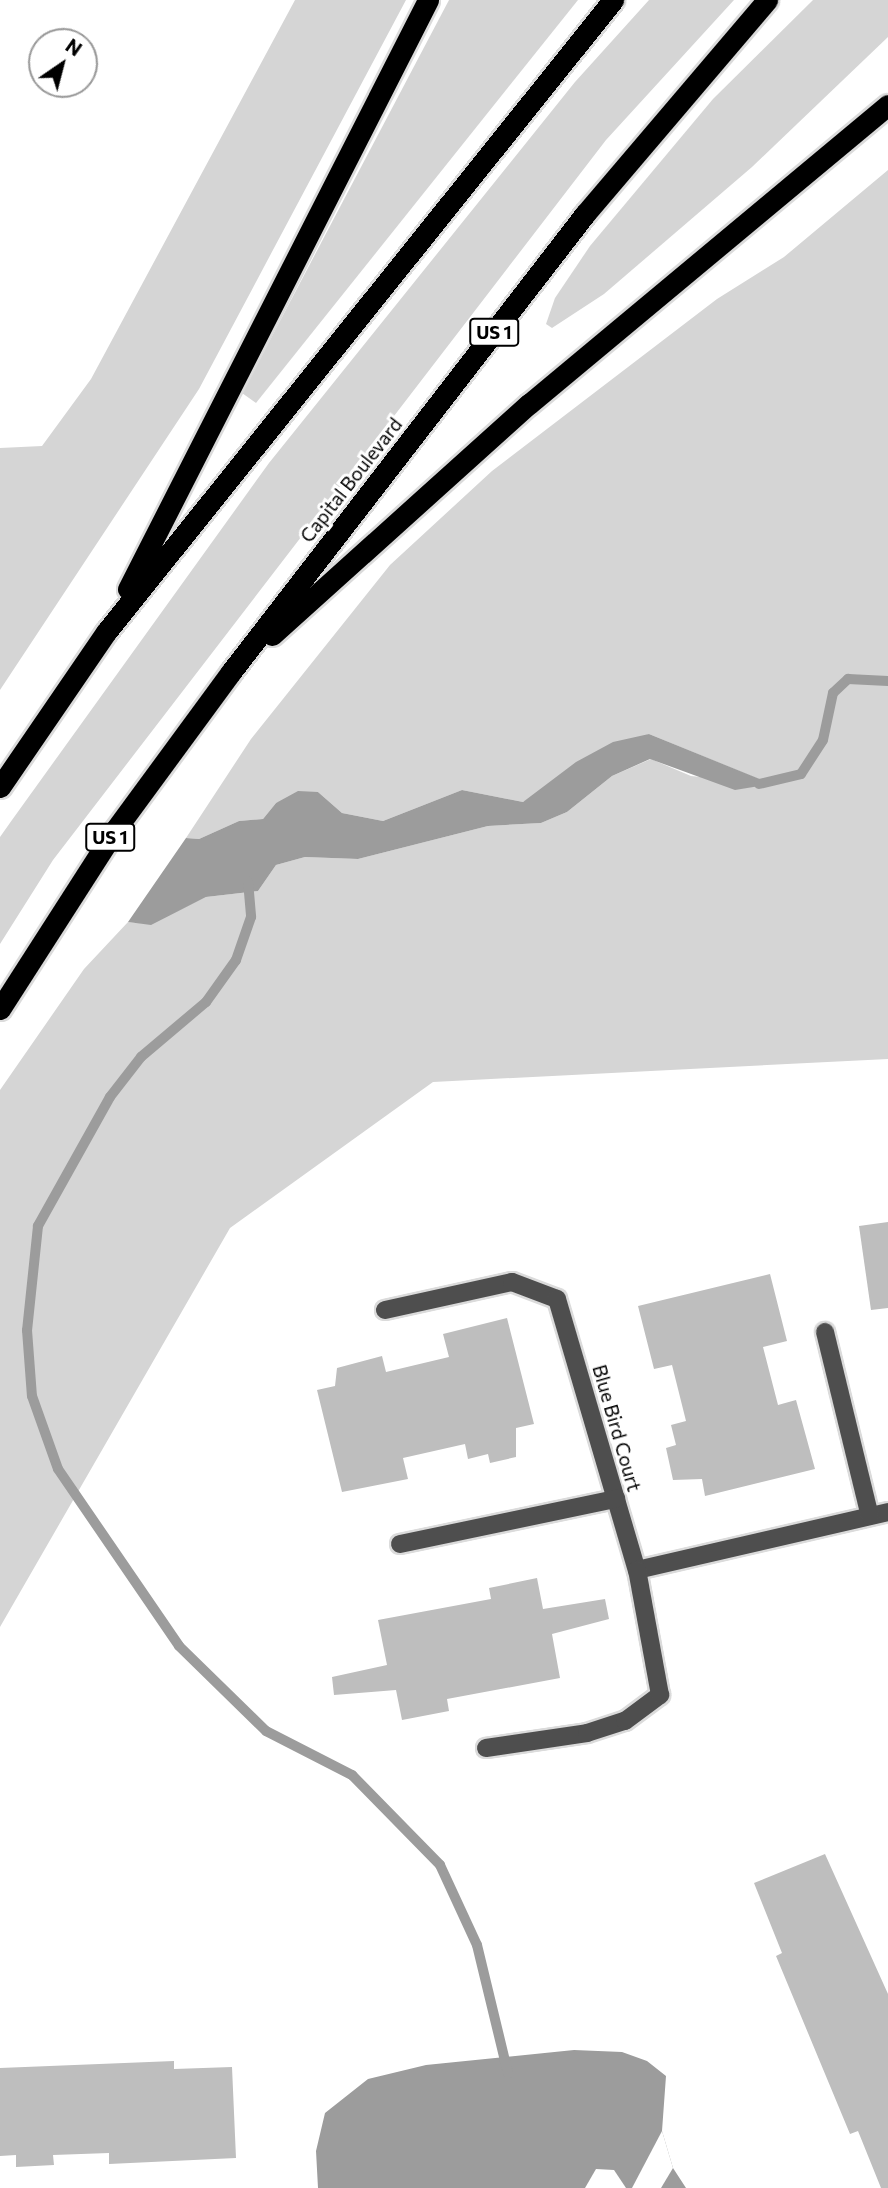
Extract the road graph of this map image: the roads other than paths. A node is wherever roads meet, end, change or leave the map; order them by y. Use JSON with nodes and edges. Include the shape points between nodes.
{"nodes":[{"id":1,"x":428,"y":0,"type":"edge"},
{"id":2,"x":613,"y":0,"type":"edge"},
{"id":3,"x":767,"y":0,"type":"edge"},
{"id":4,"x":888,"y":105,"type":"edge"},
{"id":5,"x":107,"y":631,"type":"junction"},
{"id":6,"x":231,"y":672,"type":"junction"},
{"id":7,"x":0,"y":786,"type":"edge"},
{"id":8,"x":0,"y":1009,"type":"edge"},
{"id":9,"x":385,"y":1310,"type":"dead end"},
{"id":10,"x":825,"y":1332,"type":"dead end"},
{"id":11,"x":616,"y":1499,"type":"junction"},
{"id":12,"x":879,"y":1514,"type":"edge"},
{"id":13,"x":400,"y":1544,"type":"dead end"},
{"id":14,"x":637,"y":1570,"type":"junction"},
{"id":15,"x":486,"y":1748,"type":"dead end"}],
"edges":[{"from":1,"to":5,"type":"highway"},
{"from":2,"to":5,"type":"highway"},
{"from":3,"to":6,"type":"highway","name":"Capital Boulevard","number":"US 1","via":[[585,214]]},
{"from":4,"to":6,"type":"highway","via":[[529,404]]},
{"from":5,"to":7,"type":"highway"},
{"from":6,"to":8,"type":"highway","name":"Capital Boulevard","number":"US 1","via":[[115,830]]},
{"from":9,"to":11,"type":"street","name":"Blue Bird Court","via":[[512,1282],[557,1299]]},
{"from":10,"to":12,"type":"street"},
{"from":11,"to":13,"type":"street"},
{"from":11,"to":14,"type":"street","name":"Blue Bird Court"},
{"from":12,"to":14,"type":"street"},
{"from":14,"to":15,"type":"street","name":"Blue Bird Court","via":[[660,1695],[625,1721],[587,1732]]}]}
